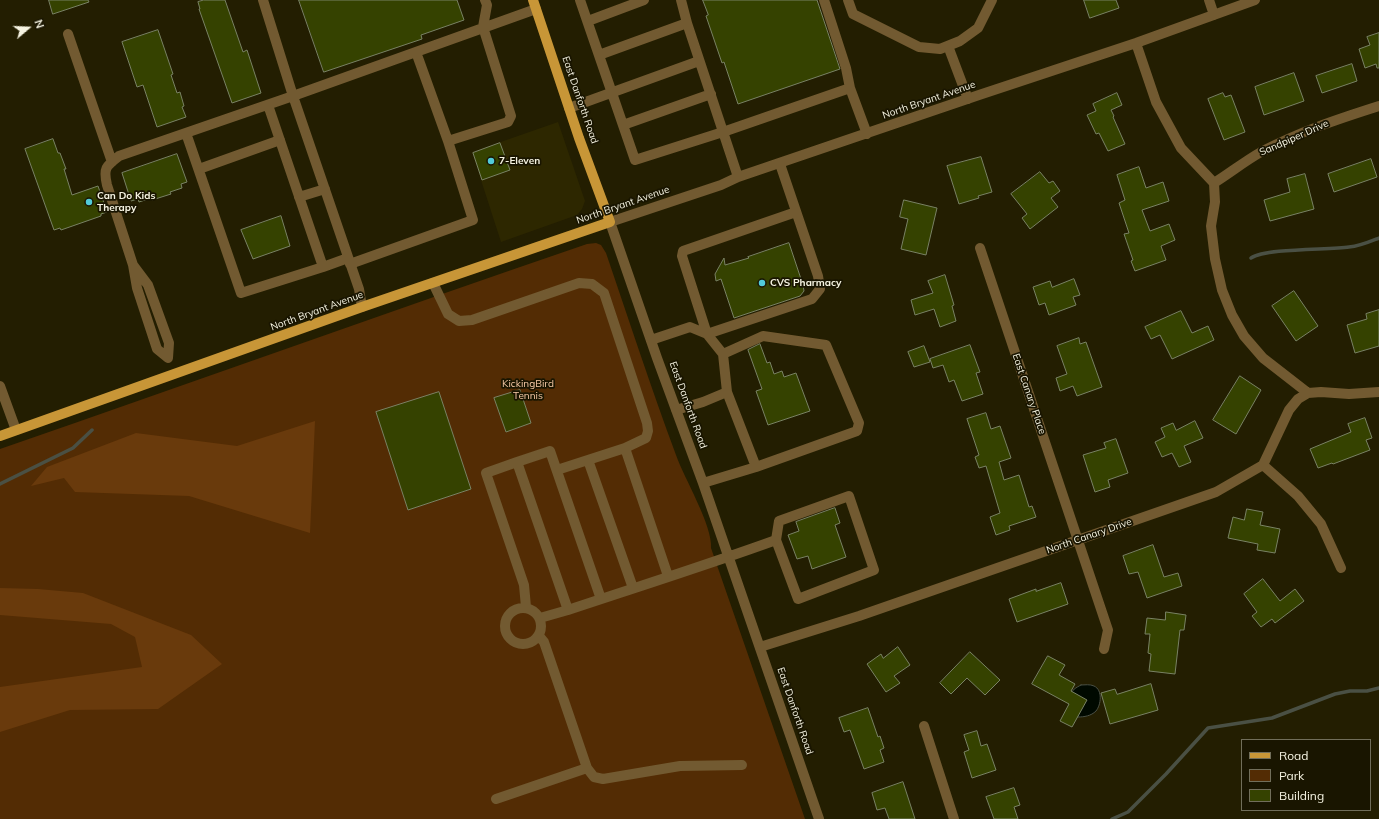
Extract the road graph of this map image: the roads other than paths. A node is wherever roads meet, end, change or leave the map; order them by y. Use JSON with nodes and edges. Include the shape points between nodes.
{"nodes":[{"id":1,"x":263,"y":0,"type":"edge"},
{"id":2,"x":485,"y":0,"type":"edge"},
{"id":3,"x":580,"y":0,"type":"edge"},
{"id":4,"x":644,"y":0,"type":"edge"},
{"id":5,"x":681,"y":0,"type":"edge"},
{"id":6,"x":824,"y":0,"type":"edge"},
{"id":7,"x":848,"y":0,"type":"edge"},
{"id":8,"x":992,"y":0,"type":"edge"},
{"id":9,"x":1209,"y":0,"type":"edge"},
{"id":10,"x":1255,"y":0,"type":"edge"},
{"id":11,"x":535,"y":2,"type":"edge"},
{"id":12,"x":1214,"y":15,"type":"junction"},
{"id":13,"x":588,"y":21,"type":"junction"},
{"id":14,"x":687,"y":23,"type":"junction"},
{"id":15,"x":484,"y":27,"type":"junction"},
{"id":16,"x":68,"y":34,"type":"dead end"},
{"id":17,"x":1136,"y":43,"type":"junction"},
{"id":18,"x":948,"y":46,"type":"junction"},
{"id":19,"x":416,"y":52,"type":"junction"},
{"id":20,"x":599,"y":55,"type":"junction"},
{"id":21,"x":699,"y":60,"type":"junction"},
{"id":22,"x":850,"y":88,"type":"junction"},
{"id":23,"x":611,"y":93,"type":"junction"},
{"id":24,"x":711,"y":94,"type":"junction"},
{"id":25,"x":294,"y":96,"type":"junction"},
{"id":26,"x":968,"y":99,"type":"junction"},
{"id":27,"x":268,"y":105,"type":"junction"},
{"id":28,"x":1379,"y":106,"type":"edge"},
{"id":29,"x":569,"y":108,"type":"junction"},
{"id":30,"x":623,"y":125,"type":"junction"},
{"id":31,"x":723,"y":132,"type":"junction"},
{"id":32,"x":186,"y":133,"type":"junction"},
{"id":33,"x":867,"y":134,"type":"junction"},
{"id":34,"x":280,"y":140,"type":"junction"},
{"id":35,"x":448,"y":141,"type":"junction"},
{"id":36,"x":112,"y":162,"type":"junction"},
{"id":37,"x":780,"y":164,"type":"junction"},
{"id":38,"x":199,"y":169,"type":"junction"},
{"id":39,"x":738,"y":178,"type":"junction"},
{"id":40,"x":1214,"y":183,"type":"junction"},
{"id":41,"x":325,"y":189,"type":"junction"},
{"id":42,"x":299,"y":197,"type":"junction"},
{"id":43,"x":796,"y":212,"type":"junction"},
{"id":44,"x":610,"y":222,"type":"junction"},
{"id":45,"x":980,"y":248,"type":"dead end"},
{"id":46,"x":349,"y":261,"type":"junction"},
{"id":47,"x":323,"y":267,"type":"junction"},
{"id":48,"x":433,"y":283,"type":"junction"},
{"id":49,"x":362,"y":307,"type":"junction"},
{"id":50,"x":707,"y":334,"type":"junction"},
{"id":51,"x":651,"y":340,"type":"junction"},
{"id":52,"x":722,"y":354,"type":"junction"},
{"id":53,"x":173,"y":375,"type":"junction"},
{"id":54,"x":0,"y":386,"type":"edge"},
{"id":55,"x":727,"y":392,"type":"junction"},
{"id":56,"x":1379,"y":392,"type":"edge"},
{"id":57,"x":1308,"y":393,"type":"junction"},
{"id":58,"x":676,"y":410,"type":"junction"},
{"id":59,"x":16,"y":430,"type":"junction"},
{"id":60,"x":0,"y":436,"type":"edge"},
{"id":61,"x":625,"y":448,"type":"junction"},
{"id":62,"x":588,"y":460,"type":"junction"},
{"id":63,"x":517,"y":462,"type":"junction"},
{"id":64,"x":1263,"y":465,"type":"junction"},
{"id":65,"x":756,"y":467,"type":"junction"},
{"id":66,"x":557,"y":470,"type":"junction"},
{"id":67,"x":703,"y":483,"type":"junction"},
{"id":68,"x":1077,"y":539,"type":"junction"},
{"id":69,"x":776,"y":540,"type":"junction"},
{"id":70,"x":729,"y":556,"type":"junction"},
{"id":71,"x":1341,"y":568,"type":"dead end"},
{"id":72,"x":668,"y":576,"type":"junction"},
{"id":73,"x":633,"y":588,"type":"junction"},
{"id":74,"x":601,"y":599,"type":"junction"},
{"id":75,"x":526,"y":608,"type":"junction"},
{"id":76,"x":568,"y":610,"type":"junction"},
{"id":77,"x":540,"y":618,"type":"junction"},
{"id":78,"x":539,"y":636,"type":"junction"},
{"id":79,"x":760,"y":647,"type":"junction"},
{"id":80,"x":1104,"y":649,"type":"dead end"},
{"id":81,"x":924,"y":726,"type":"dead end"},
{"id":82,"x":742,"y":765,"type":"dead end"},
{"id":83,"x":587,"y":768,"type":"junction"},
{"id":84,"x":496,"y":799,"type":"dead end"},
{"id":85,"x":819,"y":819,"type":"edge"},
{"id":86,"x":954,"y":819,"type":"edge"}],
"edges":[{"from":1,"to":25,"type":"street"},
{"from":2,"to":15,"type":"street","via":[[487,5]]},
{"from":3,"to":13,"type":"street"},
{"from":4,"to":13,"type":"street"},
{"from":5,"to":14,"type":"street"},
{"from":6,"to":22,"type":"street"},
{"from":7,"to":18,"type":"street","via":[[853,14],[919,47],[940,49]]},
{"from":8,"to":18,"type":"street","via":[[978,28]]},
{"from":9,"to":12,"type":"street"},
{"from":10,"to":12,"type":"street","name":"North Bryant Avenue"},
{"from":11,"to":15,"type":"street"},
{"from":11,"to":29,"type":"main road","name":"East Danforth Road"},
{"from":12,"to":17,"type":"street","name":"North Bryant Avenue"},
{"from":13,"to":20,"type":"street"},
{"from":14,"to":20,"type":"street"},
{"from":14,"to":21,"type":"street"},
{"from":15,"to":19,"type":"street"},
{"from":15,"to":35,"type":"street","via":[[511,116],[508,122]]},
{"from":16,"to":36,"type":"street"},
{"from":17,"to":26,"type":"street","name":"North Bryant Avenue"},
{"from":17,"to":40,"type":"street","via":[[1156,102],[1181,148]]},
{"from":18,"to":26,"type":"street"},
{"from":19,"to":25,"type":"street"},
{"from":19,"to":35,"type":"street"},
{"from":20,"to":23,"type":"street"},
{"from":21,"to":23,"type":"street"},
{"from":21,"to":24,"type":"street"},
{"from":22,"to":31,"type":"street"},
{"from":22,"to":33,"type":"street"},
{"from":23,"to":29,"type":"street"},
{"from":23,"to":30,"type":"street"},
{"from":24,"to":30,"type":"street"},
{"from":24,"to":31,"type":"street"},
{"from":25,"to":27,"type":"street"},
{"from":25,"to":41,"type":"street"},
{"from":26,"to":33,"type":"street","name":"North Bryant Avenue"},
{"from":27,"to":32,"type":"street"},
{"from":27,"to":34,"type":"street"},
{"from":28,"to":40,"type":"street","name":"Sandpiper Drive","via":[[1323,124],[1285,140]]},
{"from":29,"to":44,"type":"main road","name":"East Danforth Road"},
{"from":30,"to":31,"type":"street","via":[[635,160]]},
{"from":31,"to":39,"type":"street"},
{"from":32,"to":36,"type":"street","via":[[119,156]]},
{"from":32,"to":38,"type":"street"},
{"from":33,"to":37,"type":"street","name":"North Bryant Avenue"},
{"from":34,"to":38,"type":"street"},
{"from":34,"to":42,"type":"street"},
{"from":35,"to":46,"type":"street","via":[[473,220]]},
{"from":36,"to":53,"type":"street","via":[[104,173],[133,265],[136,288],[157,349],[168,358]]},
{"from":37,"to":39,"type":"street","name":"North Bryant Avenue"},
{"from":37,"to":43,"type":"street"},
{"from":38,"to":47,"type":"street","via":[[241,293]]},
{"from":39,"to":44,"type":"street","name":"North Bryant Avenue"},
{"from":40,"to":57,"type":"street","via":[[1215,202],[1211,226],[1215,259],[1222,290],[1232,315],[1244,336],[1262,358]]},
{"from":41,"to":42,"type":"street"},
{"from":41,"to":46,"type":"street"},
{"from":42,"to":47,"type":"street"},
{"from":43,"to":50,"type":"street","via":[[820,289],[812,299]]},
{"from":43,"to":50,"type":"street","via":[[683,250],[682,256]]},
{"from":44,"to":48,"type":"main road","name":"North Bryant Avenue"},
{"from":44,"to":51,"type":"street","name":"East Danforth Road"},
{"from":45,"to":68,"type":"street","name":"East Canary Place"},
{"from":46,"to":47,"type":"street"},
{"from":46,"to":49,"type":"street","via":[[359,289]]},
{"from":48,"to":49,"type":"main road","name":"North Bryant Avenue"},
{"from":48,"to":61,"type":"street","via":[[448,314],[459,320],[472,320],[579,283],[592,284],[604,292],[647,423],[646,438]]},
{"from":49,"to":53,"type":"main road","name":"North Bryant Avenue"},
{"from":50,"to":51,"type":"street","via":[[690,327]]},
{"from":50,"to":52,"type":"street"},
{"from":51,"to":58,"type":"street","name":"East Danforth Road"},
{"from":52,"to":55,"type":"street"},
{"from":52,"to":65,"type":"street","via":[[763,336],[826,345],[859,423],[857,431]]},
{"from":53,"to":59,"type":"main road","name":"North Bryant Avenue"},
{"from":54,"to":59,"type":"street"},
{"from":55,"to":58,"type":"street"},
{"from":55,"to":65,"type":"street"},
{"from":56,"to":57,"type":"street"},
{"from":57,"to":64,"type":"street","via":[[1289,410]]},
{"from":58,"to":67,"type":"street","name":"East Danforth Road"},
{"from":59,"to":60,"type":"main road","name":"North Bryant Avenue"},
{"from":61,"to":62,"type":"street"},
{"from":61,"to":72,"type":"street"},
{"from":62,"to":66,"type":"street"},
{"from":62,"to":73,"type":"street"},
{"from":63,"to":66,"type":"street","via":[[550,451]]},
{"from":63,"to":75,"type":"street","via":[[486,473],[524,585]]},
{"from":63,"to":76,"type":"street"},
{"from":64,"to":68,"type":"street","name":"North Canary Drive","via":[[1216,492]]},
{"from":64,"to":71,"type":"street","via":[[1298,496],[1321,524]]},
{"from":65,"to":67,"type":"street"},
{"from":66,"to":74,"type":"street"},
{"from":67,"to":70,"type":"street","name":"East Danforth Road"},
{"from":68,"to":79,"type":"street","name":"North Canary Drive","via":[[867,614]]},
{"from":68,"to":80,"type":"street","name":"East Canary Place","via":[[1108,630]]},
{"from":69,"to":69,"type":"street","via":[[798,598],[874,570],[849,496],[779,521]]},
{"from":69,"to":70,"type":"street"},
{"from":70,"to":72,"type":"street"},
{"from":70,"to":79,"type":"street","name":"East Danforth Road"},
{"from":72,"to":73,"type":"street"},
{"from":73,"to":74,"type":"street"},
{"from":74,"to":76,"type":"street"},
{"from":75,"to":77,"type":"street"},
{"from":75,"to":78,"type":"street","via":[[515,610],[507,618],[508,635],[517,643],[523,644]]},
{"from":76,"to":77,"type":"street"},
{"from":77,"to":78,"type":"street","via":[[542,624]]},
{"from":78,"to":83,"type":"street","via":[[544,642]]},
{"from":79,"to":85,"type":"street","name":"East Danforth Road"},
{"from":81,"to":86,"type":"street"},
{"from":82,"to":83,"type":"street","via":[[680,766],[603,779],[594,777]]},
{"from":83,"to":84,"type":"street"}]}
